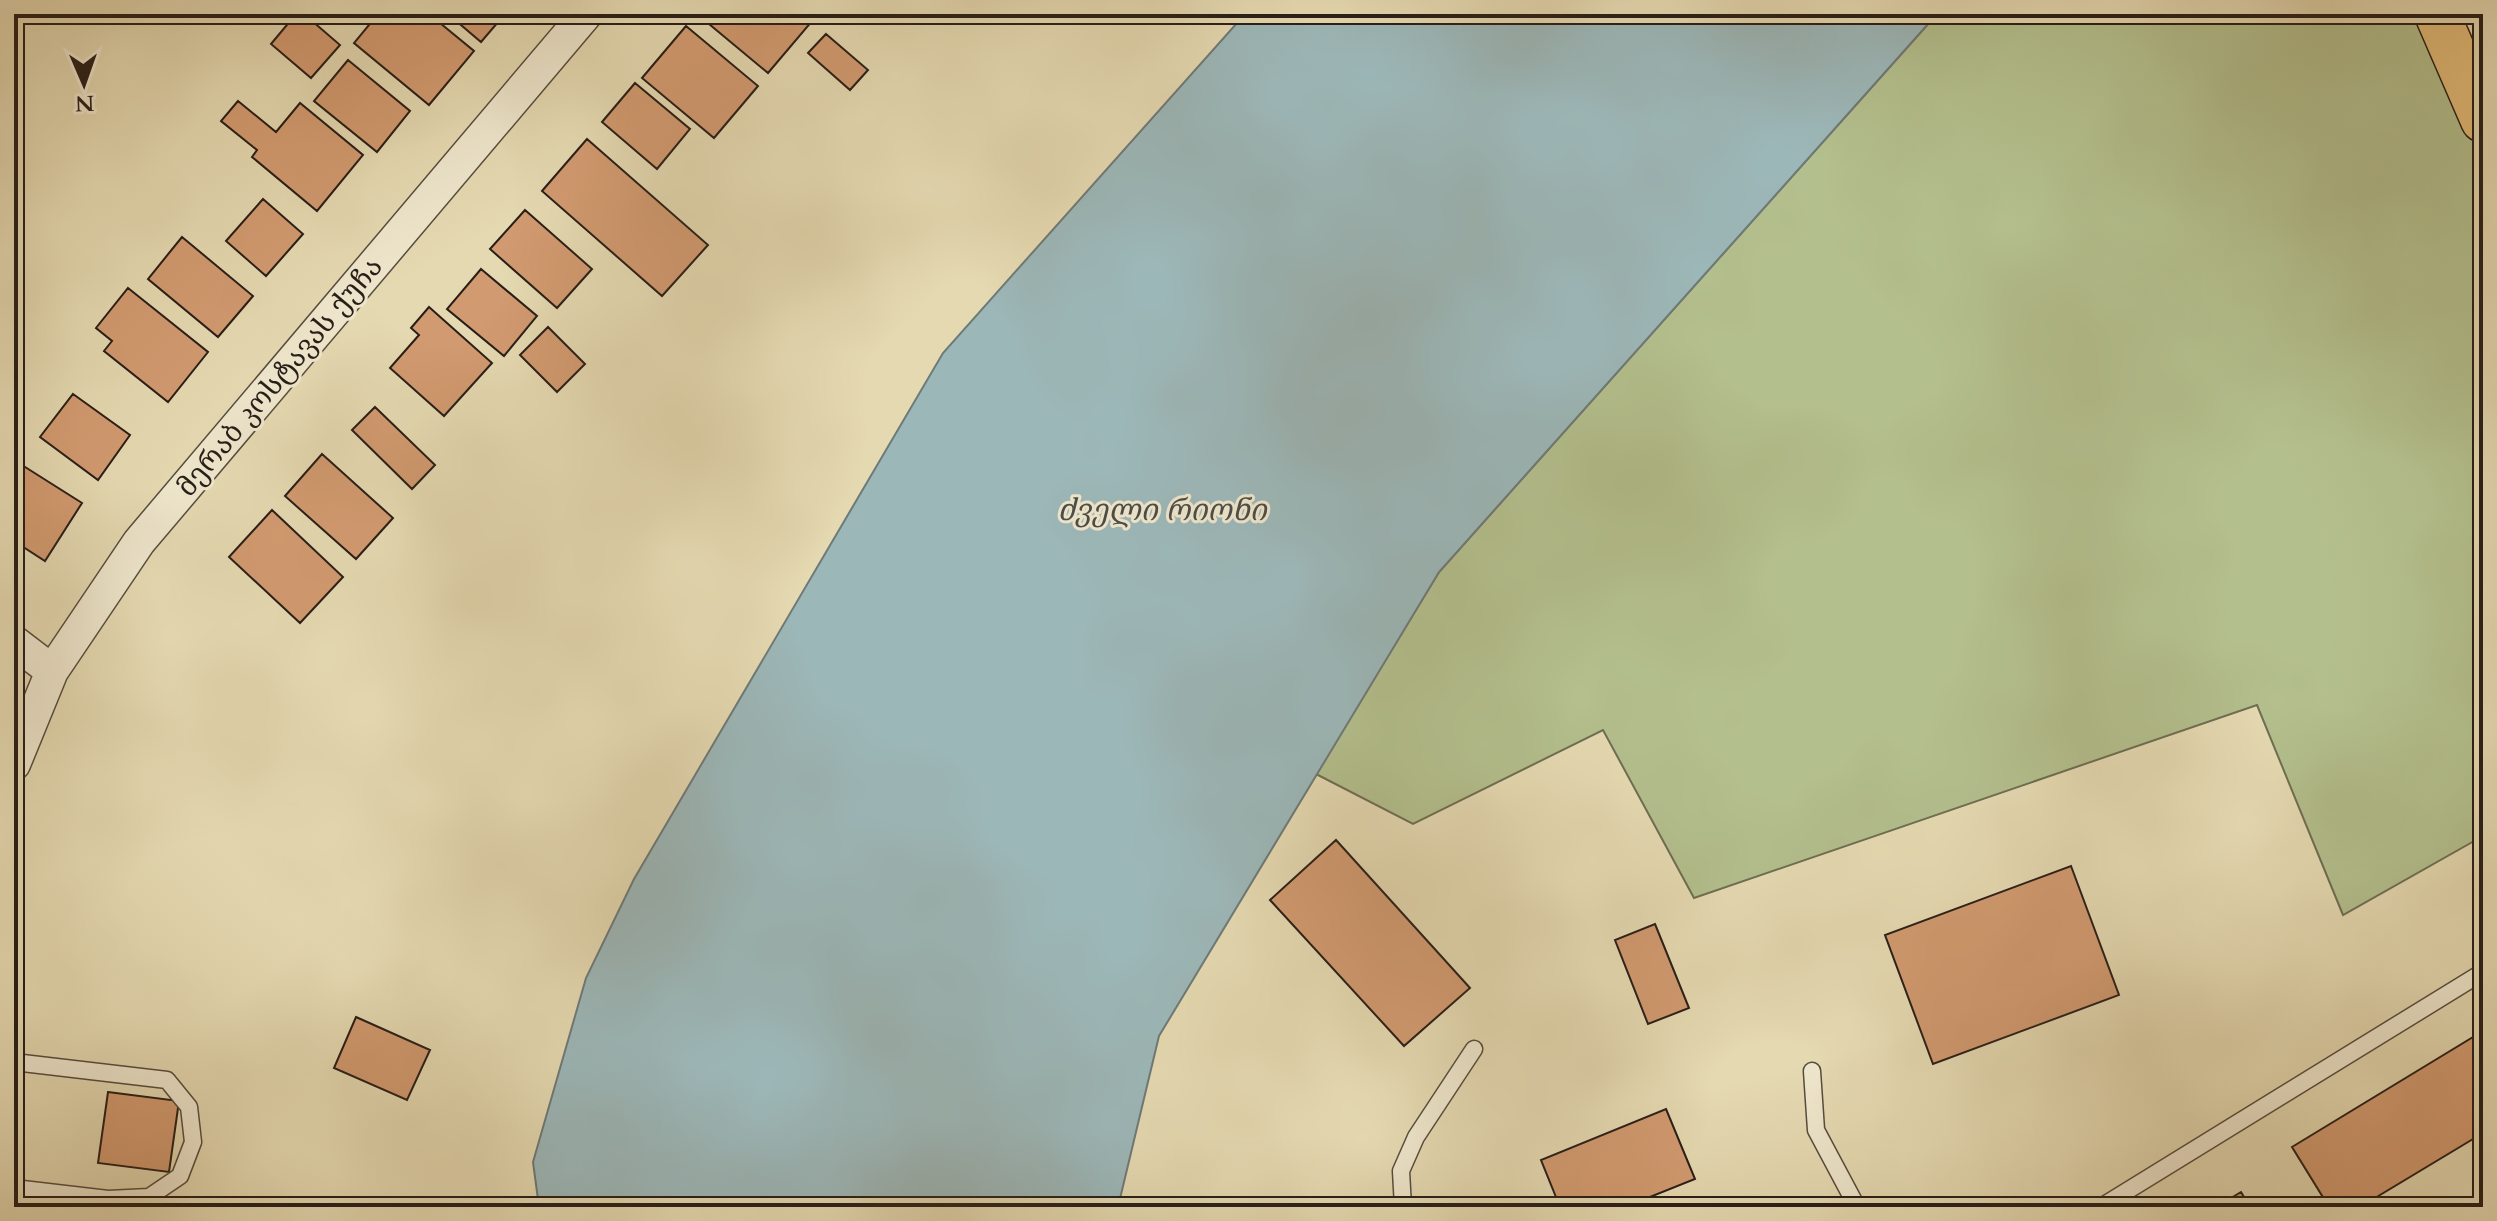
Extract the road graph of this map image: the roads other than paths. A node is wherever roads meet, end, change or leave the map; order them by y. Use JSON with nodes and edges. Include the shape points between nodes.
{"nodes":[{"id":1,"x":586,"y":14,"type":"edge"},
{"id":2,"x":2437,"y":14,"type":"edge"},
{"id":3,"x":2483,"y":120,"type":"edge"},
{"id":4,"x":14,"y":642,"type":"edge"},
{"id":5,"x":52,"y":671,"type":"junction"},
{"id":6,"x":14,"y":764,"type":"edge"},
{"id":7,"x":2483,"y":972,"type":"edge"},
{"id":8,"x":1474,"y":1049,"type":"dead end"},
{"id":9,"x":14,"y":1062,"type":"edge"},
{"id":10,"x":1812,"y":1071,"type":"dead end"},
{"id":11,"x":14,"y":1188,"type":"edge"},
{"id":12,"x":1403,"y":1207,"type":"edge"},
{"id":13,"x":1857,"y":1207,"type":"edge"},
{"id":14,"x":2101,"y":1207,"type":"edge"}],
"edges":[{"from":1,"to":5,"type":"street","name":"მერაბ კოსტავას ქუჩა","via":[[139,542]]},
{"from":2,"to":3,"type":"highway"},
{"from":4,"to":5,"type":"street"},
{"from":5,"to":6,"type":"street","name":"მერაბ კოსტავას ქუჩა"},
{"from":7,"to":14,"type":"lane"},
{"from":8,"to":12,"type":"lane","via":[[1416,1137],[1401,1171]]},
{"from":9,"to":11,"type":"lane","via":[[167,1080],[189,1107],[193,1142],[180,1176],[149,1197],[108,1199]]},
{"from":10,"to":13,"type":"lane","via":[[1816,1130]]}]}
